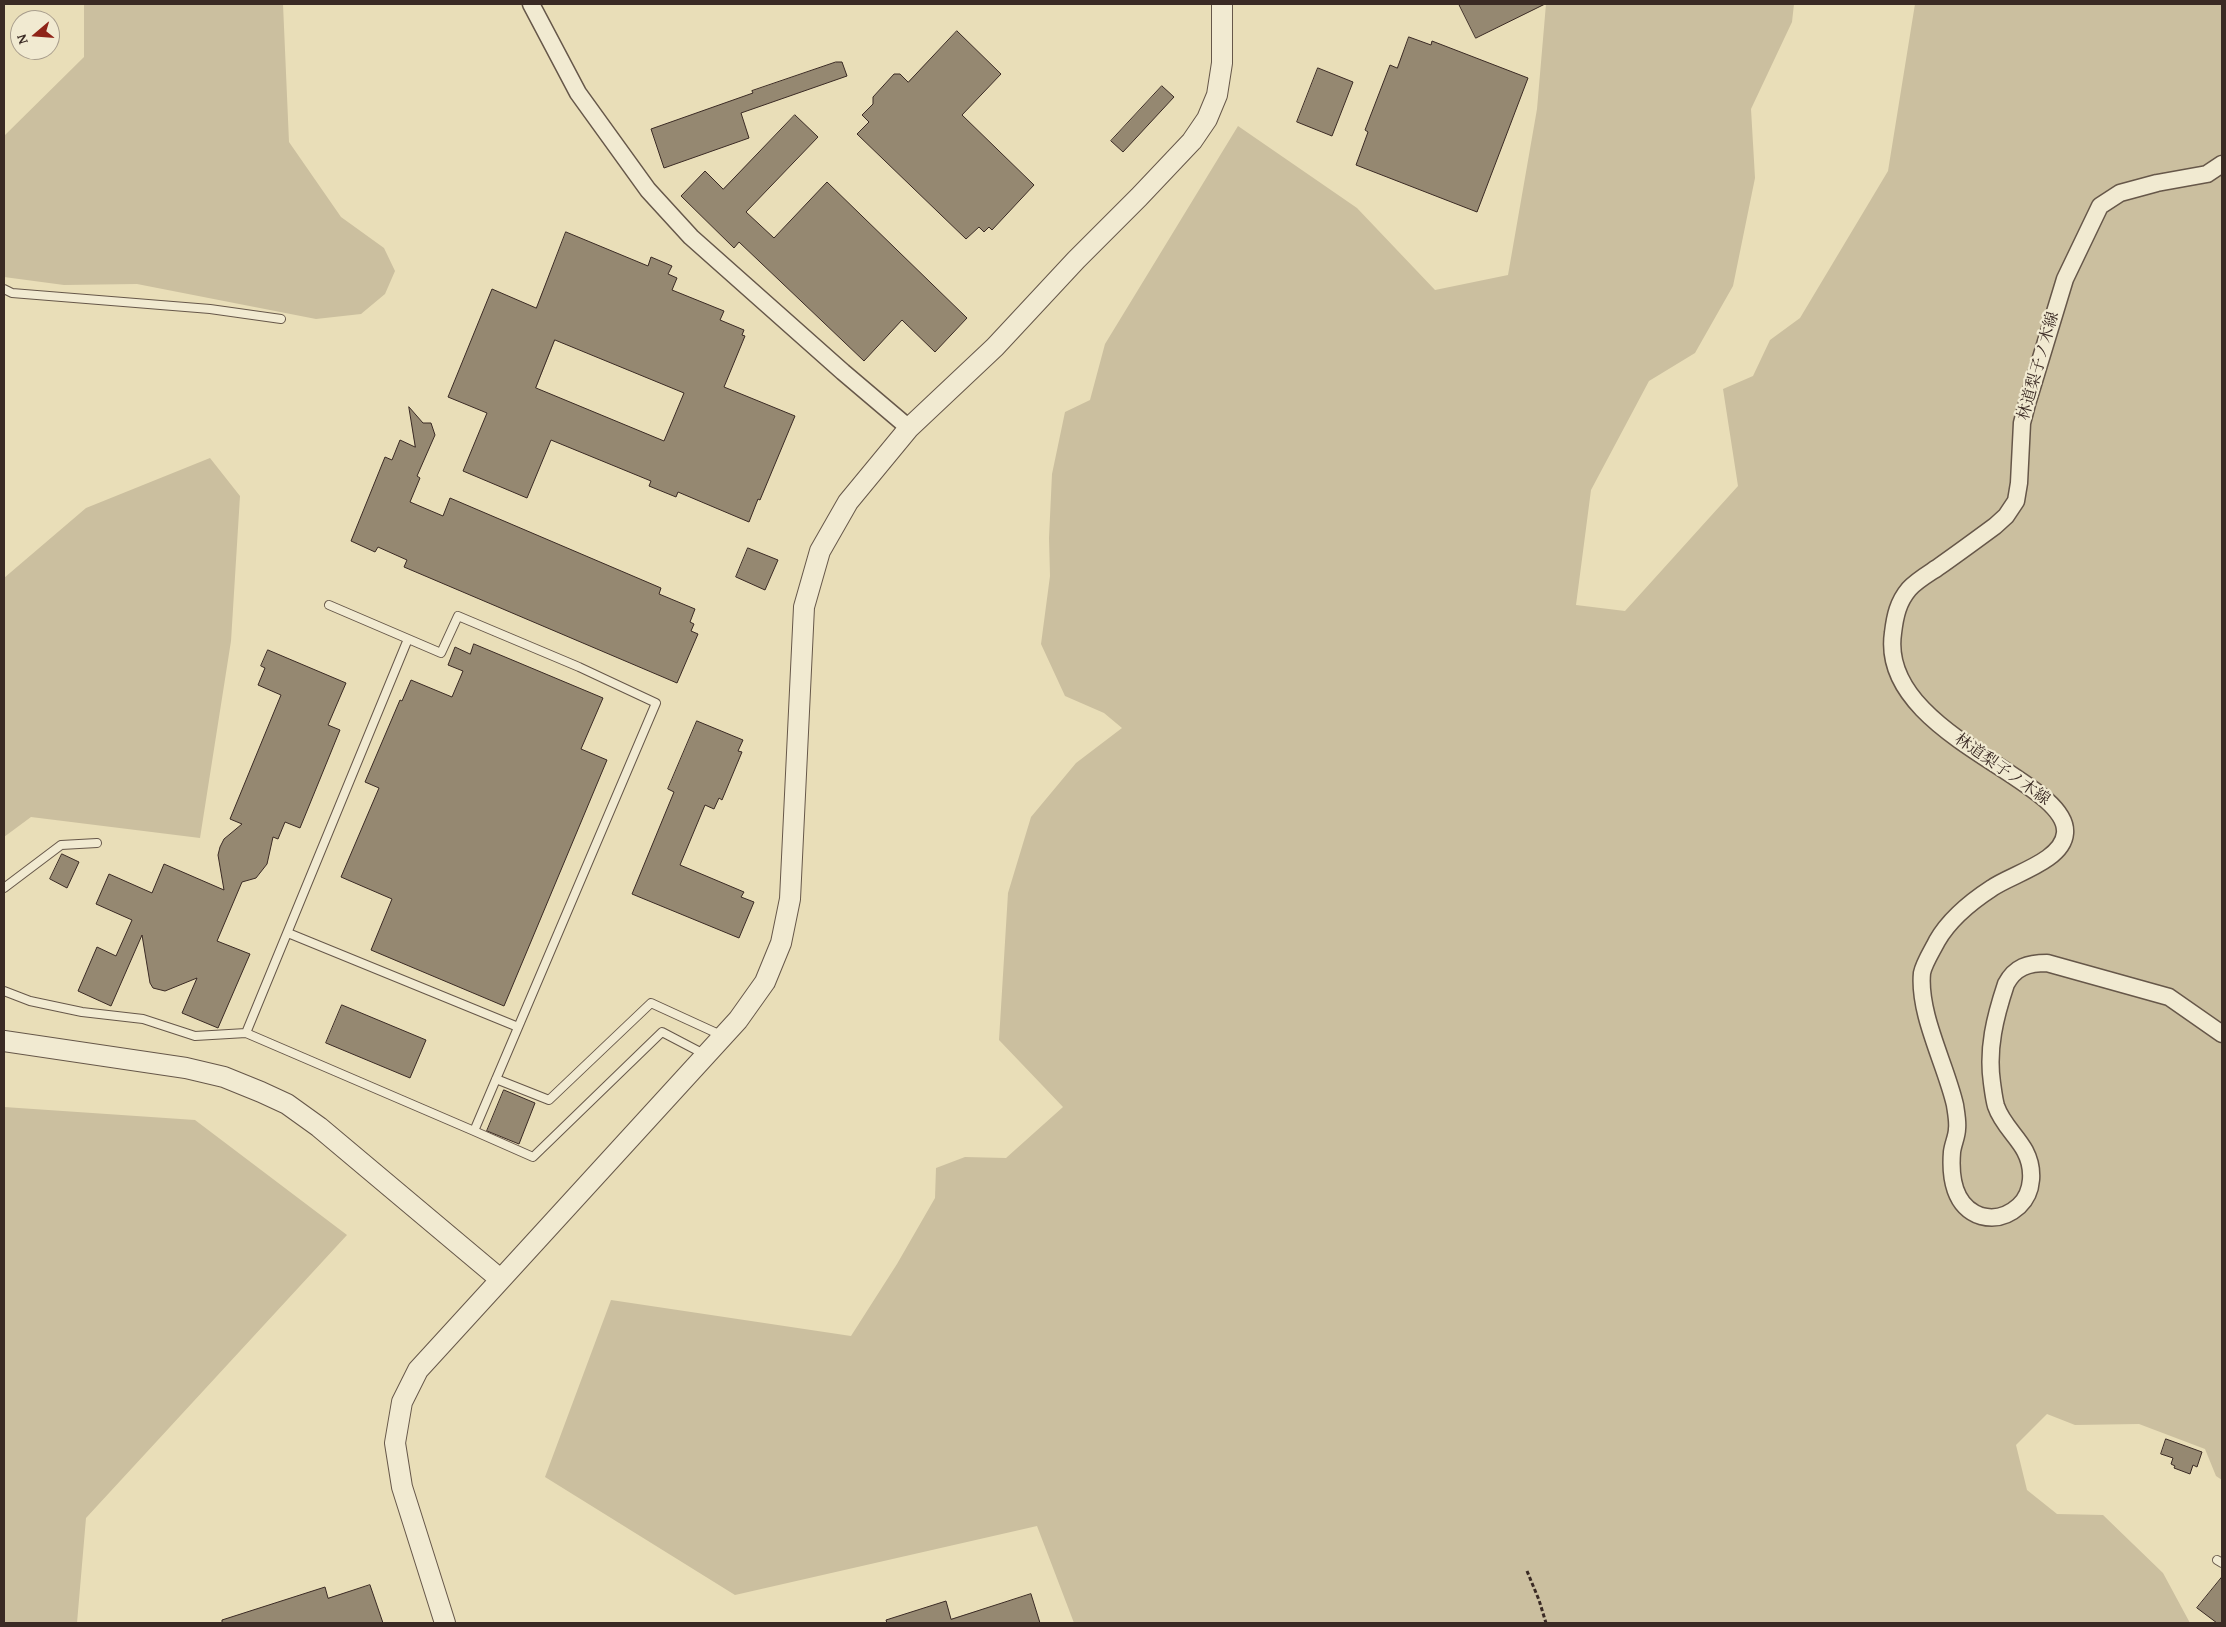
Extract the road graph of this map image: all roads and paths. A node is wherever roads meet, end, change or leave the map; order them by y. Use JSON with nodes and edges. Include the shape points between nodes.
{"nodes":[{"id":1,"x":531,"y":4,"type":"edge"},
{"id":2,"x":1222,"y":4,"type":"edge"},
{"id":3,"x":2222,"y":164,"type":"edge"},
{"id":4,"x":4,"y":289,"type":"edge"},
{"id":5,"x":281,"y":319,"type":"dead end"},
{"id":6,"x":909,"y":428,"type":"junction"},
{"id":7,"x":328,"y":605,"type":"dead end"},
{"id":8,"x":408,"y":639,"type":"junction"},
{"id":9,"x":97,"y":843,"type":"dead end"},
{"id":10,"x":4,"y":888,"type":"edge"},
{"id":11,"x":288,"y":933,"type":"junction"},
{"id":12,"x":4,"y":991,"type":"edge"},
{"id":13,"x":518,"y":1027,"type":"junction"},
{"id":14,"x":246,"y":1034,"type":"junction"},
{"id":15,"x":2222,"y":1034,"type":"edge"},
{"id":16,"x":723,"y":1036,"type":"junction"},
{"id":17,"x":4,"y":1041,"type":"edge"},
{"id":18,"x":706,"y":1055,"type":"junction"},
{"id":19,"x":496,"y":1079,"type":"junction"},
{"id":20,"x":474,"y":1131,"type":"junction"},
{"id":21,"x":500,"y":1279,"type":"junction"},
{"id":22,"x":1527,"y":1571,"type":"dead end"},
{"id":23,"x":445,"y":1623,"type":"edge"},
{"id":24,"x":1546,"y":1623,"type":"edge"}],
"edges":[{"from":1,"to":6,"type":"street","via":[[578,93],[654,197],[691,238]]},
{"from":2,"to":6,"type":"street","via":[[1222,63],[1217,95],[1208,119],[1139,197],[995,347]]},
{"from":3,"to":15,"type":"street","name":"林道梨子ノ木線","via":[[2208,174],[2120,193],[2100,206],[2065,279],[2027,404],[2022,423],[2016,501],[1995,526],[1910,588],[1897,607],[1892,642],[1903,682],[1940,728],[2025,784],[2059,812],[2066,830],[2064,840],[2048,858],[1993,887],[1965,909],[1939,938],[1922,971],[1923,1000],[1955,1106],[1958,1127],[1952,1150],[1952,1176],[1964,1206],[1975,1214],[1999,1218],[2023,1203],[2030,1188],[2032,1172],[2025,1150],[2010,1133],[1996,1106],[1989,1051],[2006,984],[2019,968],[2032,963],[2047,963],[2170,998]]},
{"from":4,"to":5,"type":"lane","via":[[12,293],[210,309]]},
{"from":6,"to":16,"type":"street","via":[[848,502],[820,551],[804,607],[790,899],[781,943],[765,982]]},
{"from":7,"to":8,"type":"lane"},
{"from":8,"to":11,"type":"lane"},
{"from":8,"to":13,"type":"lane","via":[[442,652],[458,616],[656,703]]},
{"from":9,"to":10,"type":"lane","via":[[61,845]]},
{"from":11,"to":13,"type":"lane"},
{"from":11,"to":14,"type":"lane"},
{"from":12,"to":14,"type":"lane","via":[[82,1012],[143,1019],[195,1036]]},
{"from":13,"to":19,"type":"lane"},
{"from":14,"to":20,"type":"lane"},
{"from":16,"to":18,"type":"street"},
{"from":16,"to":19,"type":"lane","via":[[651,1003],[549,1100]]},
{"from":17,"to":21,"type":"street","via":[[186,1068],[224,1077],[287,1104],[319,1127]]},
{"from":18,"to":20,"type":"lane","via":[[662,1032],[533,1157]]},
{"from":18,"to":21,"type":"street"},
{"from":19,"to":20,"type":"lane"},
{"from":21,"to":23,"type":"street","via":[[418,1370],[402,1402],[395,1443],[402,1487]]},
{"from":22,"to":24,"type":"path"}]}
